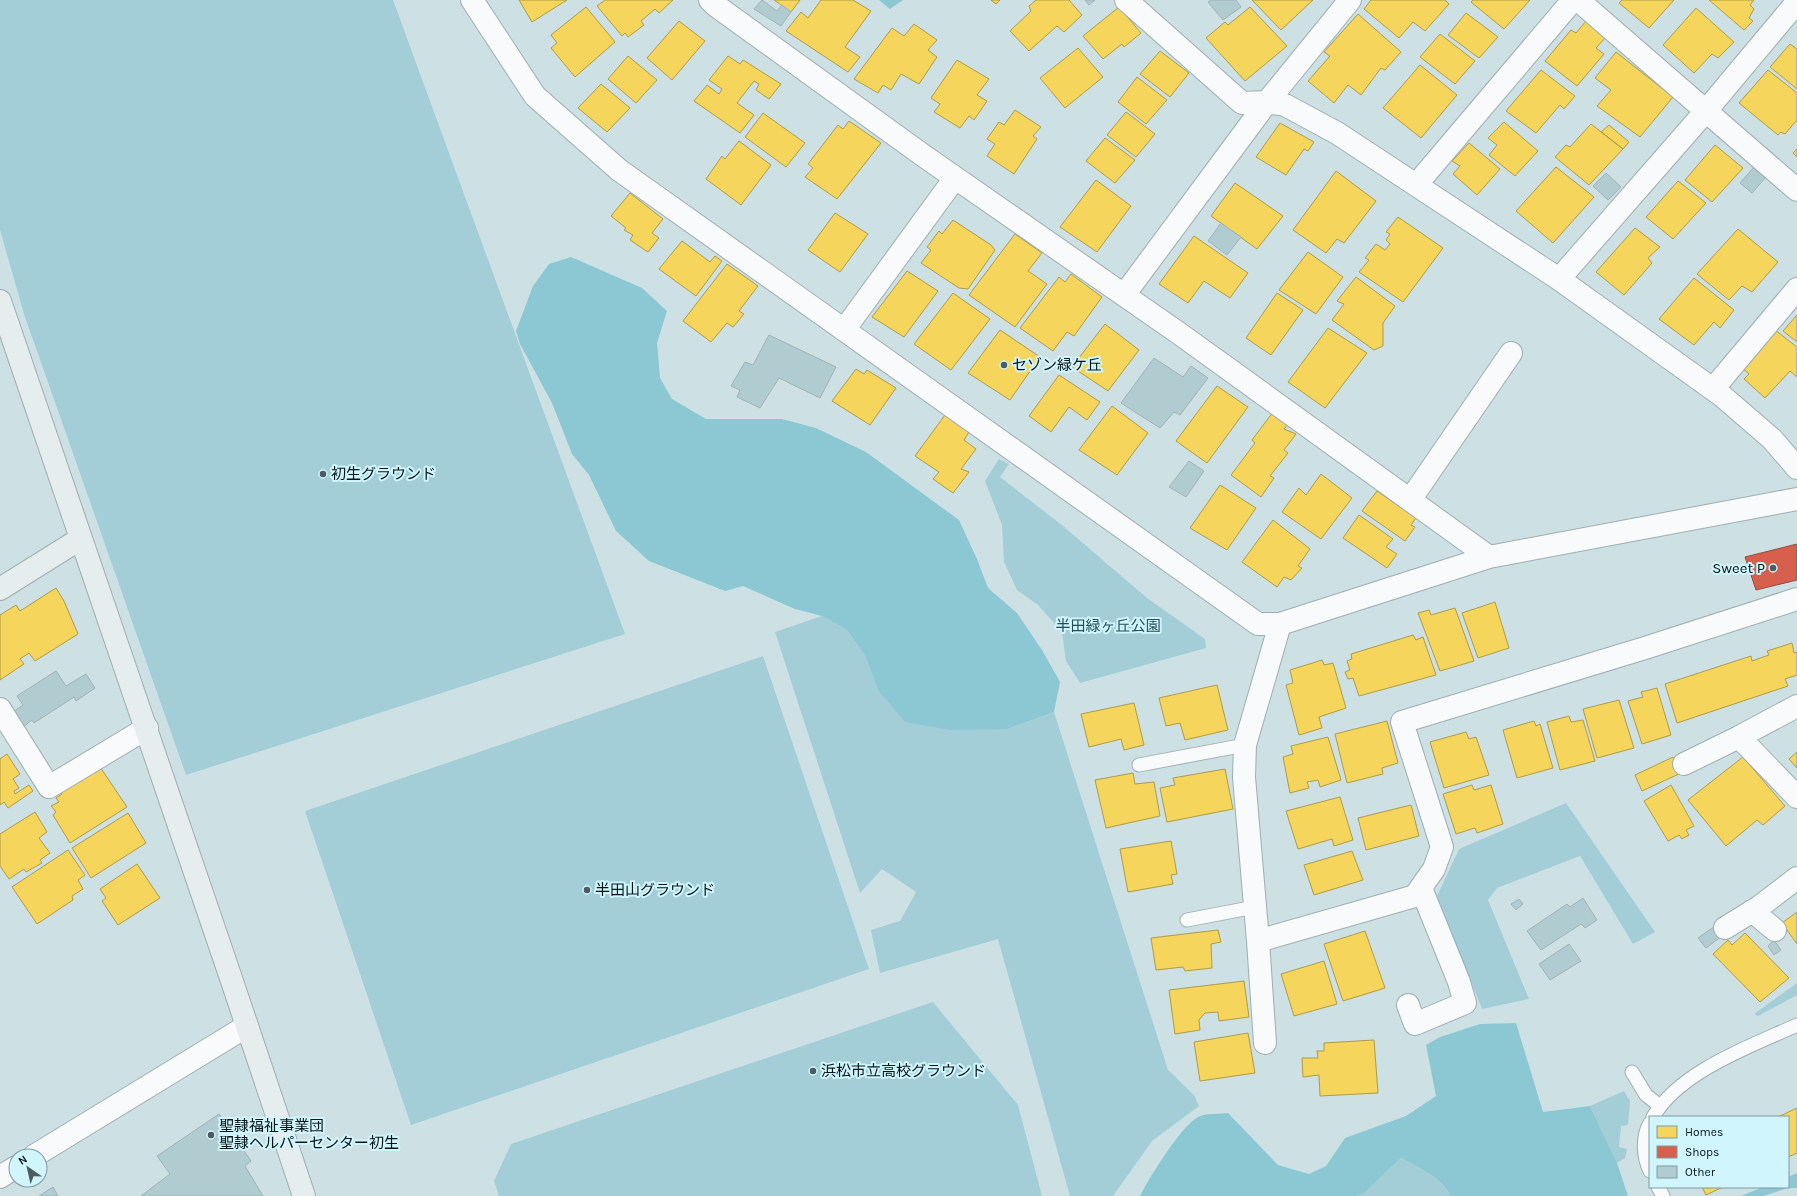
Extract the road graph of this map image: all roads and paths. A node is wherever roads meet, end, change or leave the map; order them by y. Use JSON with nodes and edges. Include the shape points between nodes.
{"nodes":[{"id":1,"x":472,"y":0,"type":"edge"},
{"id":2,"x":710,"y":0,"type":"edge"},
{"id":3,"x":1126,"y":0,"type":"edge"},
{"id":4,"x":1573,"y":0,"type":"edge"},
{"id":5,"x":1578,"y":0,"type":"edge"},
{"id":6,"x":1349,"y":1,"type":"edge"},
{"id":7,"x":1797,"y":2,"type":"edge"},
{"id":8,"x":1267,"y":102,"type":"junction"},
{"id":9,"x":1705,"y":112,"type":"junction"},
{"id":10,"x":955,"y":178,"type":"junction"},
{"id":11,"x":1416,"y":185,"type":"junction"},
{"id":12,"x":1797,"y":190,"type":"edge"},
{"id":13,"x":1559,"y":279,"type":"junction"},
{"id":14,"x":1797,"y":289,"type":"edge"},
{"id":15,"x":1124,"y":296,"type":"junction"},
{"id":16,"x":0,"y":301,"type":"edge"},
{"id":17,"x":844,"y":330,"type":"junction"},
{"id":18,"x":1511,"y":353,"type":"dead end"},
{"id":19,"x":1713,"y":389,"type":"junction"},
{"id":20,"x":1797,"y":468,"type":"edge"},
{"id":21,"x":1797,"y":499,"type":"edge"},
{"id":22,"x":1410,"y":500,"type":"junction"},
{"id":23,"x":80,"y":539,"type":"junction"},
{"id":24,"x":1489,"y":557,"type":"junction"},
{"id":25,"x":0,"y":589,"type":"edge"},
{"id":26,"x":1797,"y":599,"type":"edge"},
{"id":27,"x":1280,"y":624,"type":"junction"},
{"id":28,"x":1797,"y":706,"type":"edge"},
{"id":29,"x":0,"y":709,"type":"edge"},
{"id":30,"x":147,"y":728,"type":"junction"},
{"id":31,"x":1739,"y":737,"type":"junction"},
{"id":32,"x":1245,"y":745,"type":"junction"},
{"id":33,"x":1684,"y":764,"type":"dead end"},
{"id":34,"x":1140,"y":765,"type":"dead end"},
{"id":35,"x":1797,"y":797,"type":"edge"},
{"id":36,"x":1797,"y":878,"type":"edge"},
{"id":37,"x":1421,"y":888,"type":"junction"},
{"id":38,"x":1255,"y":907,"type":"junction"},
{"id":39,"x":1752,"y":912,"type":"junction"},
{"id":40,"x":1187,"y":920,"type":"dead end"},
{"id":41,"x":1725,"y":928,"type":"dead end"},
{"id":42,"x":1775,"y":930,"type":"dead end"},
{"id":43,"x":1258,"y":941,"type":"junction"},
{"id":44,"x":1408,"y":1005,"type":"dead end"},
{"id":45,"x":1797,"y":1025,"type":"edge"},
{"id":46,"x":247,"y":1026,"type":"junction"},
{"id":47,"x":1265,"y":1043,"type":"dead end"},
{"id":48,"x":1632,"y":1072,"type":"dead end"},
{"id":49,"x":1657,"y":1112,"type":"edge"},
{"id":50,"x":1649,"y":1124,"type":"edge"},
{"id":51,"x":47,"y":1148,"type":"edge"},
{"id":52,"x":1649,"y":1167,"type":"edge"},
{"id":53,"x":304,"y":1196,"type":"edge"}],
"edges":[{"from":1,"to":17,"type":"street","via":[[540,101],[619,170]]},
{"from":2,"to":10,"type":"street"},
{"from":3,"to":8,"type":"street","via":[[1242,103]]},
{"from":4,"to":11,"type":"street"},
{"from":5,"to":9,"type":"street"},
{"from":6,"to":8,"type":"street"},
{"from":7,"to":9,"type":"street"},
{"from":8,"to":11,"type":"street","via":[[1285,105],[1337,133]]},
{"from":8,"to":15,"type":"street"},
{"from":9,"to":12,"type":"street"},
{"from":9,"to":13,"type":"street"},
{"from":10,"to":15,"type":"street"},
{"from":10,"to":17,"type":"street"},
{"from":11,"to":13,"type":"street"},
{"from":13,"to":19,"type":"street"},
{"from":14,"to":19,"type":"street"},
{"from":15,"to":22,"type":"street"},
{"from":16,"to":23,"type":"street"},
{"from":17,"to":27,"type":"street","via":[[1258,624]]},
{"from":18,"to":22,"type":"street"},
{"from":19,"to":20,"type":"street","via":[[1772,439]]},
{"from":21,"to":24,"type":"street"},
{"from":22,"to":24,"type":"street"},
{"from":23,"to":25,"type":"street"},
{"from":23,"to":30,"type":"street"},
{"from":24,"to":27,"type":"street"},
{"from":26,"to":37,"type":"street","via":[[1402,722],[1442,846],[1434,869]]},
{"from":27,"to":32,"type":"street"},
{"from":28,"to":31,"type":"street"},
{"from":29,"to":30,"type":"street","via":[[49,787]]},
{"from":30,"to":46,"type":"street"},
{"from":31,"to":33,"type":"street"},
{"from":31,"to":35,"type":"street"},
{"from":32,"to":34,"type":"lane"},
{"from":32,"to":38,"type":"street","via":[[1244,777]]},
{"from":36,"to":39,"type":"street"},
{"from":37,"to":43,"type":"street","via":[[1415,896]]},
{"from":37,"to":44,"type":"street","via":[[1459,982],[1464,1003],[1415,1024]]},
{"from":38,"to":40,"type":"lane"},
{"from":38,"to":43,"type":"street"},
{"from":39,"to":41,"type":"street"},
{"from":39,"to":42,"type":"street"},
{"from":43,"to":47,"type":"street"},
{"from":45,"to":49,"type":"lane","via":[[1704,1071],[1678,1089]]},
{"from":46,"to":51,"type":"street"},
{"from":46,"to":53,"type":"street"},
{"from":48,"to":49,"type":"lane"},
{"from":50,"to":52,"type":"lane","via":[[1644,1147]]}]}
